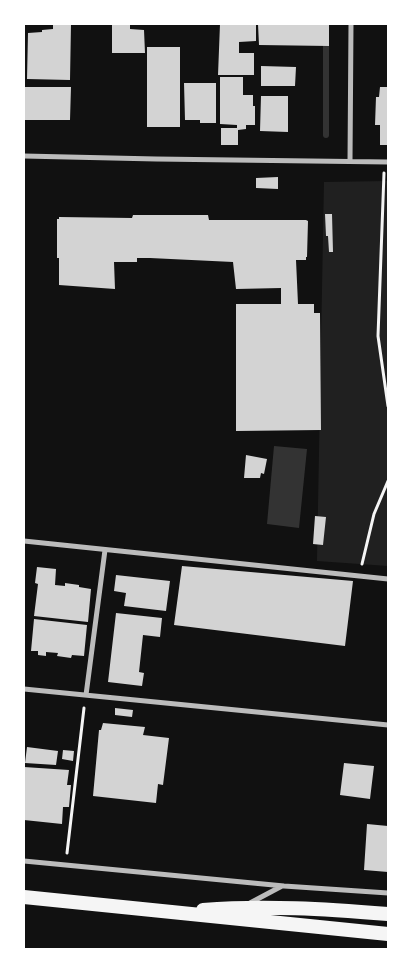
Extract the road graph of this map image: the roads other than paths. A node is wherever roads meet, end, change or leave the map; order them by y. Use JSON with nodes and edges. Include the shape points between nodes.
{"nodes":[{"id":1,"x":351,"y":24,"type":"edge"},
{"id":2,"x":24,"y":156,"type":"edge"},
{"id":3,"x":350,"y":160,"type":"junction"},
{"id":4,"x":386,"y":162,"type":"edge"},
{"id":5,"x":24,"y":541,"type":"edge"},
{"id":6,"x":105,"y":550,"type":"junction"},
{"id":7,"x":388,"y":579,"type":"edge"},
{"id":8,"x":24,"y":689,"type":"edge"},
{"id":9,"x":86,"y":695,"type":"junction"},
{"id":10,"x":388,"y":725,"type":"edge"},
{"id":11,"x":24,"y":860,"type":"edge"},
{"id":12,"x":284,"y":886,"type":"junction"},
{"id":13,"x":388,"y":893,"type":"edge"},
{"id":14,"x":24,"y":897,"type":"edge"},
{"id":15,"x":242,"y":907,"type":"junction"},
{"id":16,"x":165,"y":912,"type":"junction"},
{"id":17,"x":388,"y":914,"type":"edge"},
{"id":18,"x":388,"y":934,"type":"edge"}],
"edges":[{"from":1,"to":3,"type":"street"},
{"from":2,"to":3,"type":"street"},
{"from":3,"to":4,"type":"street"},
{"from":5,"to":6,"type":"street"},
{"from":6,"to":7,"type":"street"},
{"from":6,"to":9,"type":"street"},
{"from":8,"to":9,"type":"street"},
{"from":9,"to":10,"type":"street"},
{"from":11,"to":12,"type":"street"},
{"from":12,"to":13,"type":"street"},
{"from":12,"to":15,"type":"street"},
{"from":14,"to":16,"type":"highway"},
{"from":15,"to":16,"type":"highway"},
{"from":15,"to":17,"type":"highway"},
{"from":16,"to":18,"type":"highway"}]}
